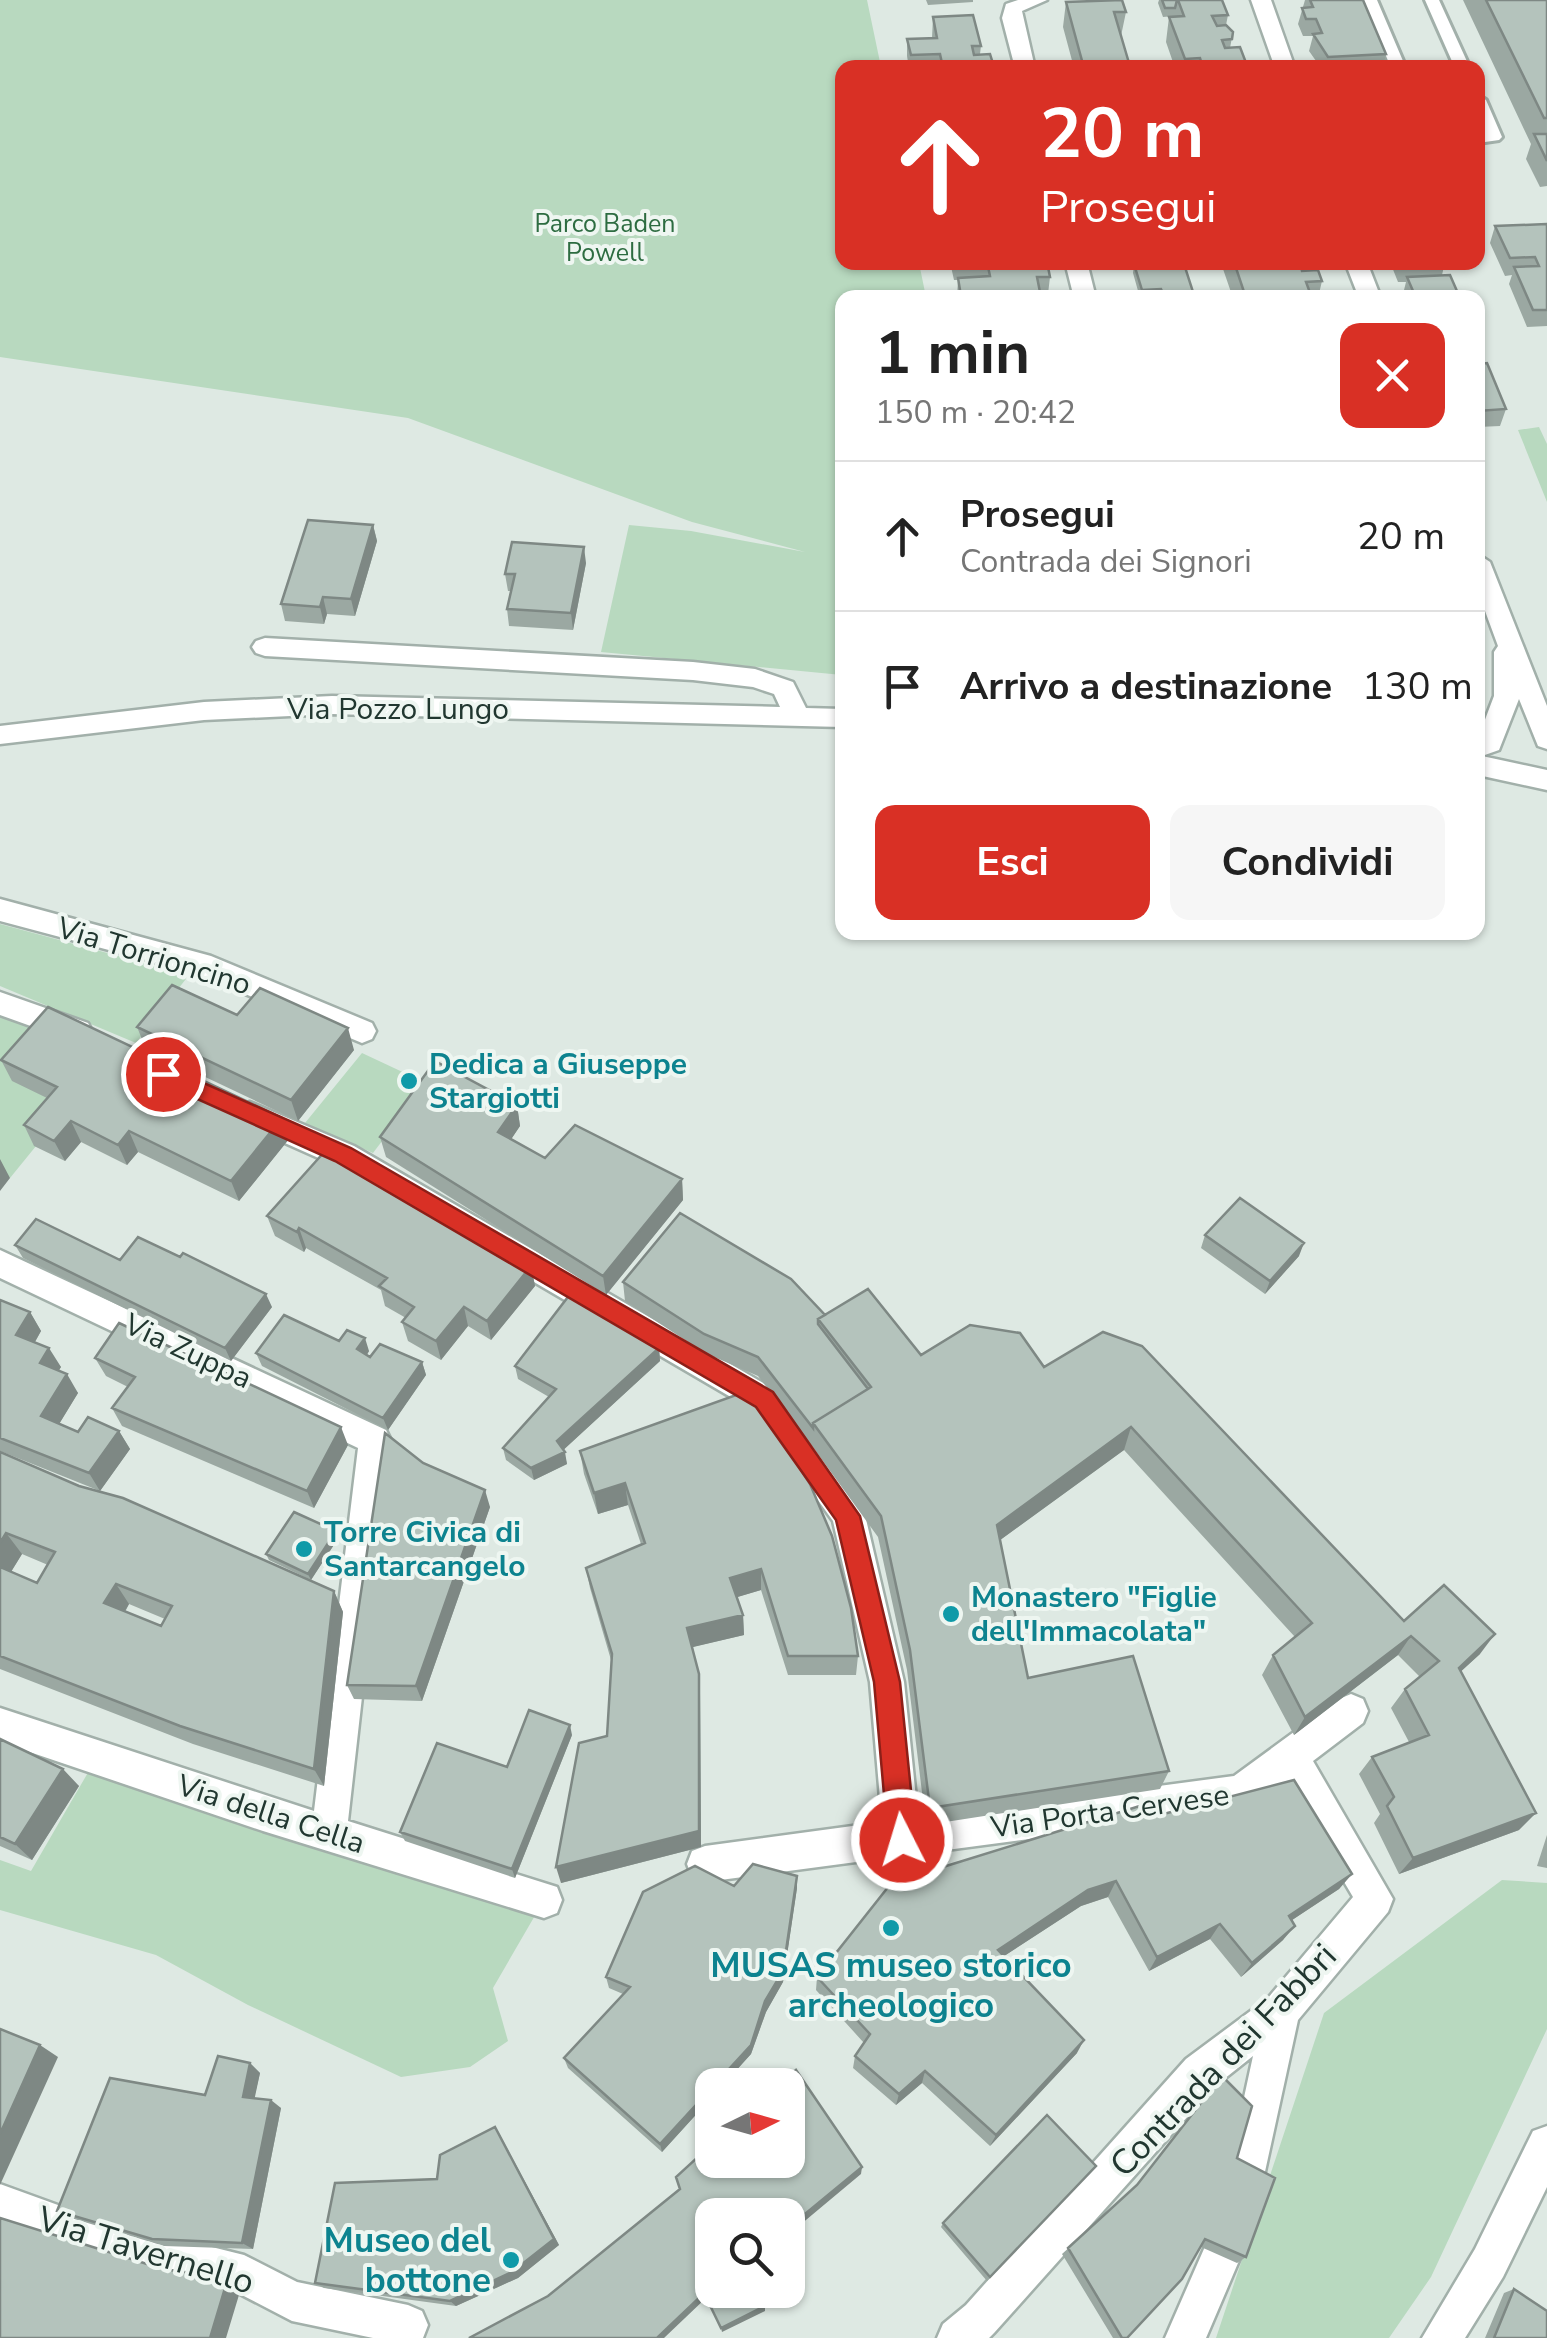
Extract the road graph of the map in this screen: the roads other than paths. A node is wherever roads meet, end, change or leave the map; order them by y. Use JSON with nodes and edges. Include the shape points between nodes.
{"nodes":[{"id":1,"x":1037,"y":0,"type":"edge"},
{"id":2,"x":1261,"y":0,"type":"edge"},
{"id":3,"x":1370,"y":0,"type":"edge"},
{"id":4,"x":1432,"y":0,"type":"edge"},
{"id":5,"x":1024,"y":60,"type":"edge"},
{"id":6,"x":1281,"y":60,"type":"edge"},
{"id":7,"x":1396,"y":60,"type":"edge"},
{"id":8,"x":1459,"y":60,"type":"edge"},
{"id":9,"x":1485,"y":116,"type":"edge"},
{"id":10,"x":1485,"y":138,"type":"edge"},
{"id":11,"x":1485,"y":581,"type":"edge"},
{"id":12,"x":1507,"y":639,"type":"junction"},
{"id":13,"x":265,"y":647,"type":"dead end"},
{"id":14,"x":797,"y":716,"type":"junction"},
{"id":15,"x":835,"y":718,"type":"edge"},
{"id":16,"x":0,"y":735,"type":"edge"},
{"id":17,"x":1547,"y":739,"type":"edge"},
{"id":18,"x":1485,"y":744,"type":"edge"},
{"id":19,"x":1485,"y":767,"type":"edge"},
{"id":20,"x":1547,"y":780,"type":"edge"},
{"id":21,"x":0,"y":910,"type":"edge"},
{"id":22,"x":0,"y":1002,"type":"edge"},
{"id":23,"x":362,"y":1031,"type":"dead end"},
{"id":24,"x":113,"y":1049,"type":"edge"},
{"id":25,"x":229,"y":1104,"type":"edge"},
{"id":26,"x":0,"y":1263,"type":"edge"},
{"id":27,"x":318,"y":1591,"type":"edge"},
{"id":28,"x":353,"y":1607,"type":"junction"},
{"id":29,"x":1351,"y":1711,"type":"edge"},
{"id":30,"x":0,"y":1725,"type":"edge"},
{"id":31,"x":1292,"y":1758,"type":"junction"},
{"id":32,"x":329,"y":1834,"type":"junction"},
{"id":33,"x":902,"y":1840,"type":"junction"},
{"id":34,"x":705,"y":1864,"type":"dead end"},
{"id":35,"x":544,"y":1900,"type":"dead end"},
{"id":36,"x":1280,"y":2011,"type":"junction"},
{"id":37,"x":1547,"y":2144,"type":"edge"},
{"id":38,"x":1247,"y":2176,"type":"edge"},
{"id":39,"x":0,"y":2204,"type":"edge"},
{"id":40,"x":1221,"y":2256,"type":"edge"},
{"id":41,"x":408,"y":2325,"type":"edge"},
{"id":42,"x":957,"y":2338,"type":"edge"},
{"id":43,"x":1185,"y":2338,"type":"edge"},
{"id":44,"x":1442,"y":2338,"type":"edge"}],
"edges":[{"from":1,"to":5,"type":"street","via":[[1013,8]]},
{"from":2,"to":6,"type":"street"},
{"from":3,"to":7,"type":"lane"},
{"from":4,"to":8,"type":"lane"},
{"from":9,"to":10,"type":"lane","via":[[1494,137]]},
{"from":11,"to":12,"type":"street"},
{"from":12,"to":17,"type":"street"},
{"from":12,"to":18,"type":"street","via":[[1507,696]]},
{"from":13,"to":14,"type":"street","name":"Via Pozzo Lungo","via":[[755,678],[784,688]]},
{"from":14,"to":15,"type":"street","name":"Via Pozzo Lungo"},
{"from":14,"to":16,"type":"street","name":"Via Pozzo Lungo","via":[[332,705],[204,711]]},
{"from":19,"to":20,"type":"street"},
{"from":21,"to":23,"type":"street","name":"Via Torrioncino","via":[[200,964]]},
{"from":22,"to":24,"type":"street"},
{"from":25,"to":33,"type":"street","via":[[343,1155],[764,1400],[848,1516],[887,1682]]},
{"from":26,"to":28,"type":"street","name":"Via Zuppa","via":[[375,1440]]},
{"from":27,"to":28,"type":"street"},
{"from":28,"to":32,"type":"street"},
{"from":29,"to":31,"type":"street","name":"Via Porta Cervese"},
{"from":30,"to":32,"type":"street","name":"Via della Cella"},
{"from":31,"to":33,"type":"street","name":"Via Porta Cervese","via":[[1241,1793]]},
{"from":31,"to":36,"type":"street","name":"Contrada dei Fabbri","via":[[1375,1899]]},
{"from":32,"to":35,"type":"street","name":"Via della Cella"},
{"from":33,"to":34,"type":"street","name":"Via Porta Cervese"},
{"from":36,"to":38,"type":"street"},
{"from":36,"to":42,"type":"street","name":"Contrada dei Fabbri","via":[[1200,2073]]},
{"from":37,"to":44,"type":"street","via":[[1490,2263]]},
{"from":39,"to":41,"type":"street","name":"Via Tavernello","via":[[91,2237],[244,2275],[292,2301]]},
{"from":40,"to":43,"type":"street"}]}
